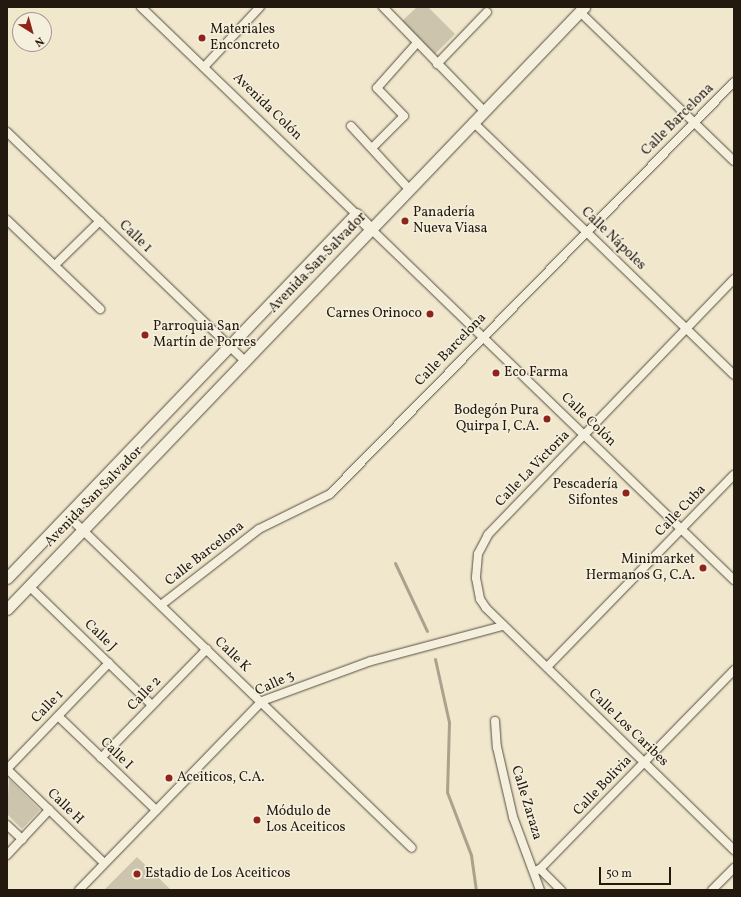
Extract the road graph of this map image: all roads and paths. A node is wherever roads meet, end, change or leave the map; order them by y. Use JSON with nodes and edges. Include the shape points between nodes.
{"nodes":[{"id":1,"x":141,"y":7,"type":"edge"},
{"id":2,"x":260,"y":7,"type":"edge"},
{"id":3,"x":383,"y":7,"type":"edge"},
{"id":4,"x":582,"y":9,"type":"edge"},
{"id":5,"x":487,"y":12,"type":"dead end"},
{"id":6,"x":417,"y":43,"type":"junction"},
{"id":7,"x":437,"y":64,"type":"junction"},
{"id":8,"x":204,"y":67,"type":"junction"},
{"id":9,"x":734,"y":82,"type":"edge"},
{"id":10,"x":484,"y":111,"type":"junction"},
{"id":11,"x":473,"y":122,"type":"junction"},
{"id":12,"x":694,"y":122,"type":"junction"},
{"id":13,"x":351,"y":126,"type":"dead end"},
{"id":14,"x":7,"y":132,"type":"edge"},
{"id":15,"x":372,"y":148,"type":"junction"},
{"id":16,"x":734,"y":161,"type":"edge"},
{"id":17,"x":410,"y":189,"type":"junction"},
{"id":18,"x":356,"y":214,"type":"junction"},
{"id":19,"x":7,"y":220,"type":"edge"},
{"id":20,"x":100,"y":221,"type":"junction"},
{"id":21,"x":371,"y":228,"type":"junction"},
{"id":22,"x":586,"y":231,"type":"junction"},
{"id":23,"x":55,"y":265,"type":"junction"},
{"id":24,"x":734,"y":279,"type":"edge"},
{"id":25,"x":100,"y":309,"type":"dead end"},
{"id":26,"x":686,"y":329,"type":"junction"},
{"id":27,"x":483,"y":336,"type":"junction"},
{"id":28,"x":229,"y":346,"type":"junction"},
{"id":29,"x":245,"y":361,"type":"junction"},
{"id":30,"x":734,"y":375,"type":"edge"},
{"id":31,"x":584,"y":434,"type":"junction"},
{"id":32,"x":734,"y":475,"type":"edge"},
{"id":33,"x":67,"y":515,"type":"junction"},
{"id":34,"x":682,"y":529,"type":"junction"},
{"id":35,"x":83,"y":530,"type":"junction"},
{"id":36,"x":7,"y":578,"type":"edge"},
{"id":37,"x":734,"y":580,"type":"edge"},
{"id":38,"x":29,"y":586,"type":"junction"},
{"id":39,"x":161,"y":605,"type":"junction"},
{"id":40,"x":7,"y":609,"type":"edge"},
{"id":41,"x":503,"y":626,"type":"junction"},
{"id":42,"x":207,"y":649,"type":"junction"},
{"id":43,"x":109,"y":663,"type":"junction"},
{"id":44,"x":547,"y":667,"type":"junction"},
{"id":45,"x":734,"y":670,"type":"edge"},
{"id":46,"x":262,"y":701,"type":"junction"},
{"id":47,"x":152,"y":705,"type":"junction"},
{"id":48,"x":58,"y":716,"type":"junction"},
{"id":49,"x":495,"y":721,"type":"dead end"},
{"id":50,"x":101,"y":758,"type":"junction"},
{"id":51,"x":644,"y":762,"type":"junction"},
{"id":52,"x":7,"y":769,"type":"edge"},
{"id":53,"x":49,"y":810,"type":"junction"},
{"id":54,"x":156,"y":810,"type":"junction"},
{"id":55,"x":7,"y":825,"type":"edge"},
{"id":56,"x":22,"y":839,"type":"junction"},
{"id":57,"x":412,"y":848,"type":"dead end"},
{"id":58,"x":734,"y":850,"type":"edge"},
{"id":59,"x":7,"y":855,"type":"edge"},
{"id":60,"x":104,"y":863,"type":"junction"},
{"id":61,"x":734,"y":868,"type":"edge"},
{"id":62,"x":537,"y":870,"type":"junction"},
{"id":63,"x":79,"y":890,"type":"edge"},
{"id":64,"x":540,"y":890,"type":"edge"},
{"id":65,"x":561,"y":890,"type":"edge"},
{"id":66,"x":712,"y":890,"type":"edge"}],
"edges":[{"from":1,"to":8,"type":"street","name":"Avenida Colón"},
{"from":2,"to":8,"type":"street"},
{"from":3,"to":6,"type":"street"},
{"from":4,"to":10,"type":"street","name":"Avenida San Salvador"},
{"from":4,"to":12,"type":"street"},
{"from":5,"to":7,"type":"street"},
{"from":6,"to":7,"type":"street"},
{"from":6,"to":15,"type":"street","via":[[376,88],[404,116]]},
{"from":7,"to":10,"type":"street"},
{"from":8,"to":18,"type":"street","name":"Avenida Colón"},
{"from":9,"to":12,"type":"street","name":"Calle Barcelona"},
{"from":10,"to":11,"type":"street","name":"Avenida San Salvador"},
{"from":11,"to":17,"type":"street","name":"Avenida San Salvador"},
{"from":11,"to":22,"type":"street","name":"Calle Nápoles"},
{"from":12,"to":16,"type":"street"},
{"from":12,"to":22,"type":"street","name":"Calle Barcelona"},
{"from":13,"to":15,"type":"street"},
{"from":14,"to":20,"type":"street","name":"Calle 1"},
{"from":15,"to":17,"type":"street"},
{"from":17,"to":21,"type":"street","name":"Avenida San Salvador"},
{"from":18,"to":21,"type":"street","name":"Avenida Colón"},
{"from":18,"to":28,"type":"street","name":"Avenida San Salvador"},
{"from":19,"to":23,"type":"street"},
{"from":20,"to":23,"type":"street"},
{"from":20,"to":28,"type":"street","name":"Calle 1"},
{"from":21,"to":27,"type":"street","name":"Calle Colón"},
{"from":21,"to":29,"type":"street","name":"Avenida San Salvador"},
{"from":22,"to":26,"type":"street","name":"Calle Nápoles"},
{"from":22,"to":27,"type":"street","name":"Calle Barcelona"},
{"from":23,"to":25,"type":"street"},
{"from":24,"to":26,"type":"street","name":"Calle La Victoria"},
{"from":26,"to":30,"type":"street","name":"Calle Nápoles"},
{"from":26,"to":31,"type":"street","name":"Calle La Victoria"},
{"from":27,"to":31,"type":"street","name":"Calle Colón"},
{"from":27,"to":39,"type":"street","name":"Calle Barcelona","via":[[330,494],[259,529]]},
{"from":28,"to":29,"type":"street","name":"Calle 1"},
{"from":28,"to":33,"type":"street","name":"Avenida San Salvador"},
{"from":29,"to":35,"type":"street","name":"Avenida San Salvador"},
{"from":31,"to":34,"type":"street","name":"Calle Colón"},
{"from":31,"to":41,"type":"street","name":"Calle La Victoria","via":[[488,535],[478,554],[476,578],[480,599]]},
{"from":32,"to":34,"type":"street","name":"Calle Cuba"},
{"from":33,"to":35,"type":"street","name":"Calle K"},
{"from":33,"to":36,"type":"street","name":"Avenida San Salvador"},
{"from":34,"to":37,"type":"street","name":"Calle Colón"},
{"from":34,"to":44,"type":"street","name":"Calle Cuba"},
{"from":35,"to":38,"type":"street","name":"Avenida San Salvador"},
{"from":35,"to":39,"type":"street","name":"Calle K"},
{"from":38,"to":40,"type":"street","name":"Avenida San Salvador"},
{"from":38,"to":43,"type":"street","name":"Calle J"},
{"from":39,"to":42,"type":"street","name":"Calle K"},
{"from":41,"to":44,"type":"street","name":"Calle Los Caribes"},
{"from":41,"to":46,"type":"street","name":"Calle 3","via":[[371,661]]},
{"from":42,"to":46,"type":"street","name":"Calle K"},
{"from":42,"to":47,"type":"street","name":"Calle 2"},
{"from":43,"to":47,"type":"street","name":"Calle J"},
{"from":43,"to":48,"type":"street","name":"Calle 1"},
{"from":44,"to":51,"type":"street","name":"Calle Los Caribes"},
{"from":45,"to":51,"type":"street","name":"Calle Bolivia"},
{"from":46,"to":54,"type":"street","name":"Calle 3"},
{"from":46,"to":57,"type":"street","name":"Calle K"},
{"from":47,"to":50,"type":"street","name":"Calle 2"},
{"from":48,"to":50,"type":"street","name":"Calle I"},
{"from":48,"to":52,"type":"street","name":"Calle 1"},
{"from":49,"to":62,"type":"street","name":"Calle Zaraza","via":[[497,747],[513,817]]},
{"from":50,"to":54,"type":"street","name":"Calle I"},
{"from":51,"to":58,"type":"street","name":"Calle Los Caribes"},
{"from":51,"to":62,"type":"street","name":"Calle Bolivia"},
{"from":52,"to":53,"type":"street","name":"Calle H"},
{"from":53,"to":56,"type":"street"},
{"from":53,"to":60,"type":"street","name":"Calle H"},
{"from":54,"to":60,"type":"street","name":"Calle 3"},
{"from":55,"to":56,"type":"street"},
{"from":56,"to":59,"type":"street"},
{"from":60,"to":63,"type":"street","name":"Calle 3"},
{"from":61,"to":66,"type":"street"},
{"from":62,"to":64,"type":"street","name":"Calle Zaraza"},
{"from":62,"to":65,"type":"street"}]}
